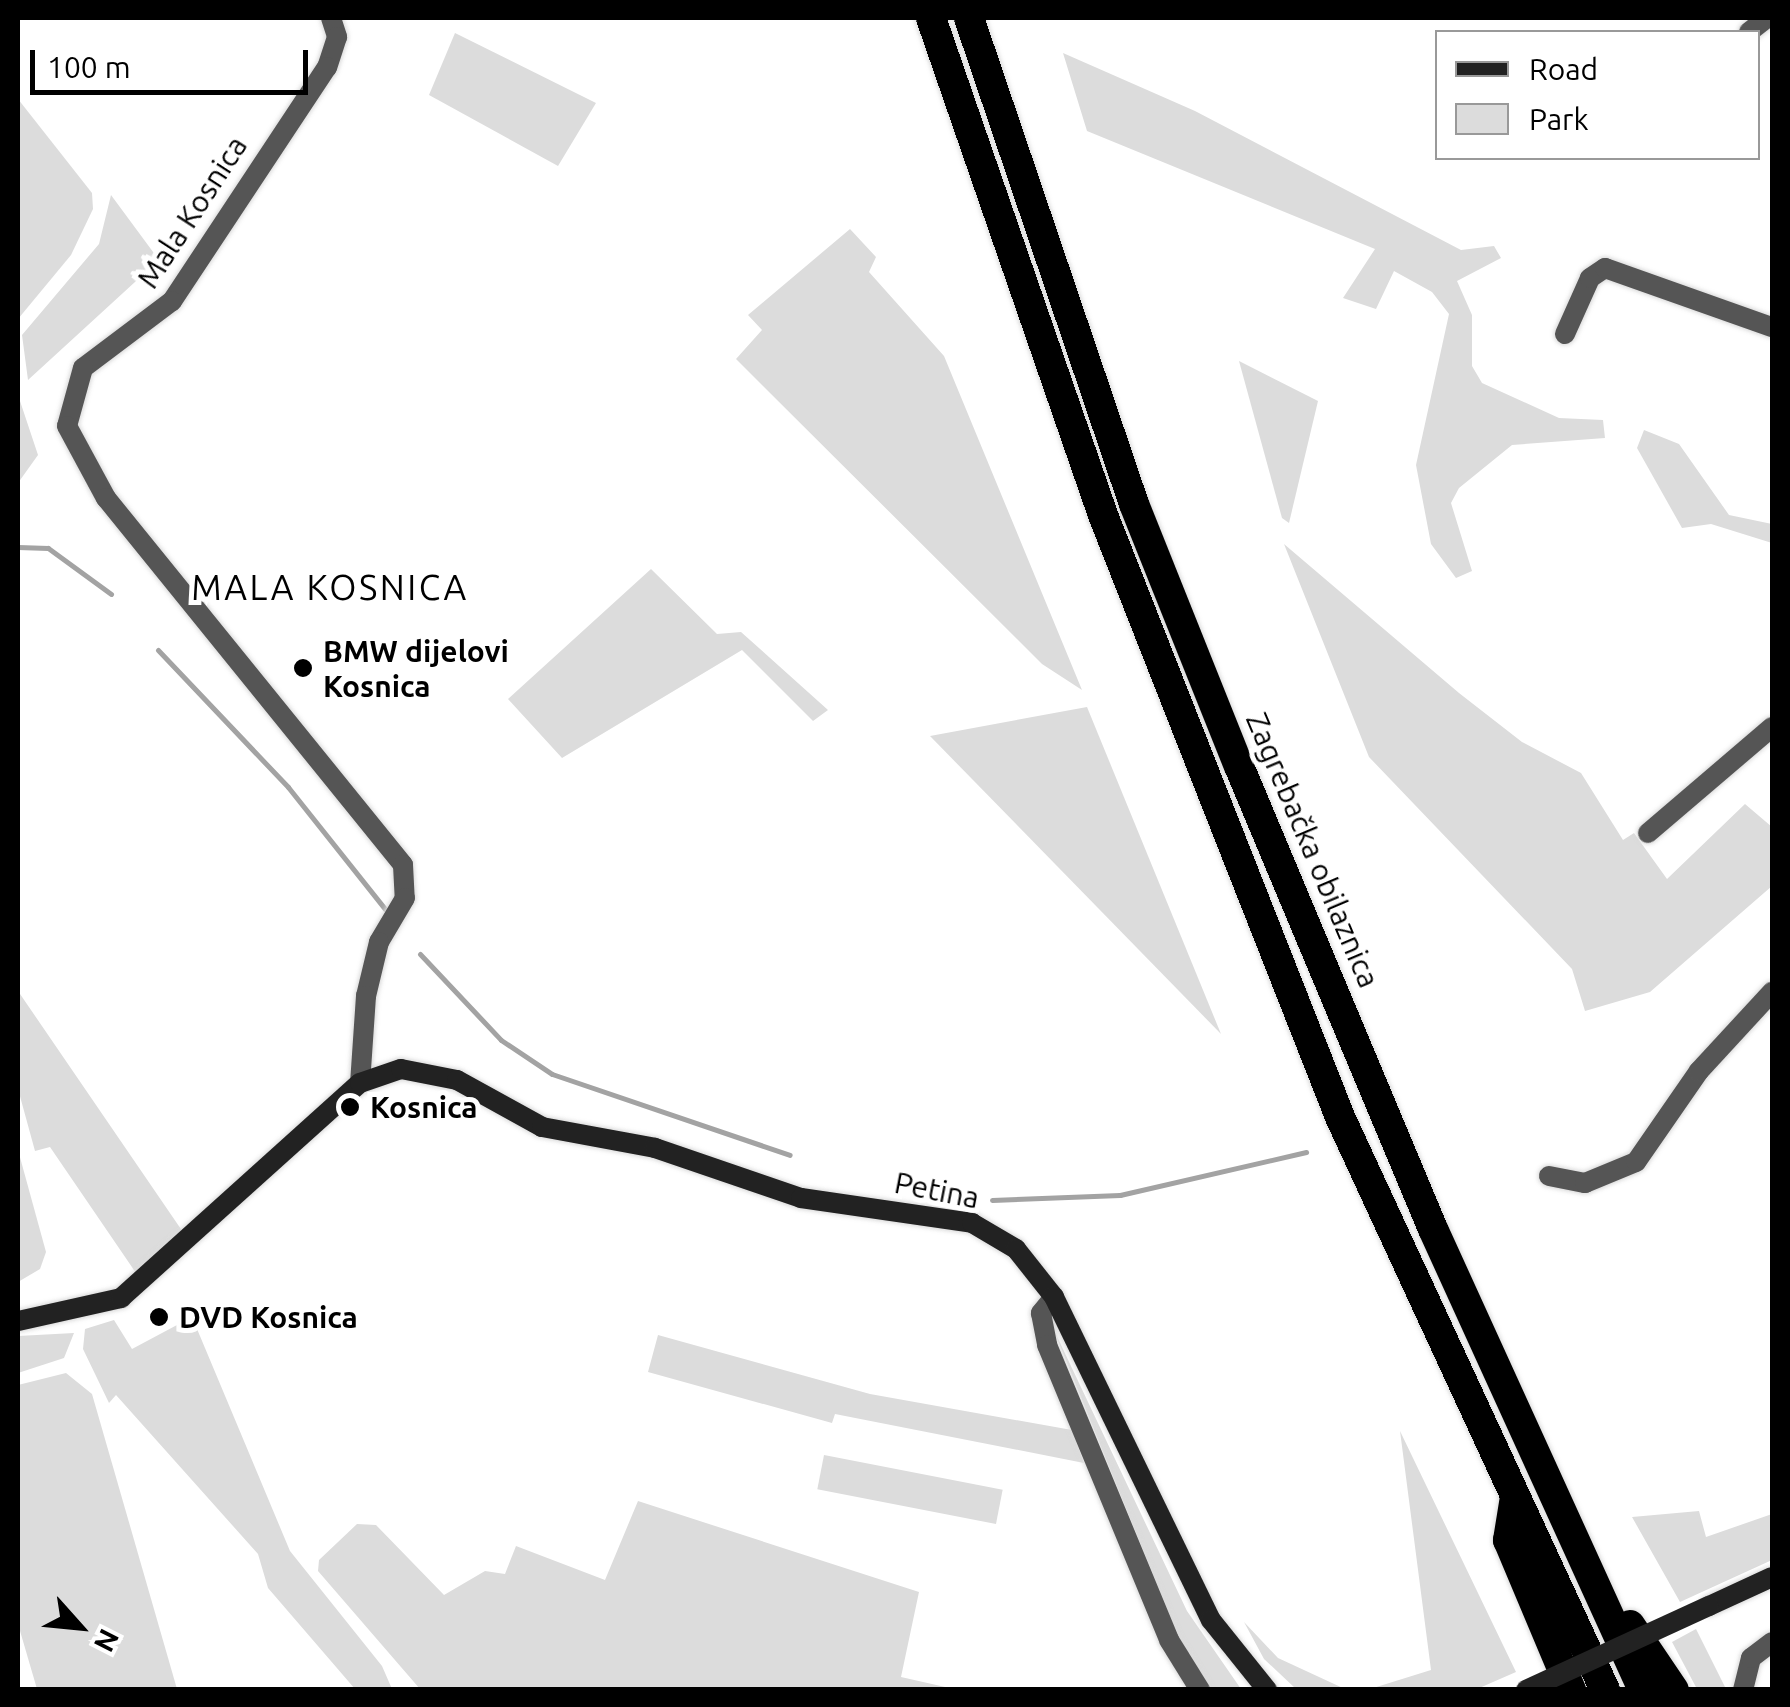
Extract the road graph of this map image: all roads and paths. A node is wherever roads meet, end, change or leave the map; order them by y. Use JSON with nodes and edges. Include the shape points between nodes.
{"nodes":[{"id":1,"x":331,"y":18,"type":"edge"},
{"id":2,"x":932,"y":18,"type":"edge"},
{"id":3,"x":969,"y":18,"type":"edge"},
{"id":4,"x":1772,"y":327,"type":"edge"},
{"id":5,"x":1565,"y":334,"type":"dead end"},
{"id":6,"x":1772,"y":727,"type":"edge"},
{"id":7,"x":1648,"y":833,"type":"dead end"},
{"id":8,"x":1772,"y":992,"type":"edge"},
{"id":9,"x":360,"y":1084,"type":"junction"},
{"id":10,"x":1549,"y":1176,"type":"dead end"},
{"id":11,"x":1054,"y":1297,"type":"junction"},
{"id":12,"x":18,"y":1321,"type":"edge"},
{"id":13,"x":1516,"y":1496,"type":"junction"},
{"id":14,"x":1579,"y":1550,"type":"junction"},
{"id":15,"x":1772,"y":1577,"type":"edge"},
{"id":16,"x":1772,"y":1642,"type":"edge"},
{"id":17,"x":1200,"y":1690,"type":"edge"},
{"id":18,"x":1267,"y":1690,"type":"edge"},
{"id":19,"x":1526,"y":1690,"type":"edge"},
{"id":20,"x":1570,"y":1690,"type":"edge"},
{"id":21,"x":1604,"y":1690,"type":"edge"},
{"id":22,"x":1644,"y":1690,"type":"edge"},
{"id":23,"x":1674,"y":1690,"type":"edge"},
{"id":24,"x":1743,"y":1690,"type":"edge"}],
"edges":[{"from":1,"to":9,"type":"street","name":"Mala Kosnica","via":[[337,36],[327,67],[172,301],[84,368],[67,426],[82,466],[106,498],[394,853],[404,898],[379,942],[366,996]]},
{"from":2,"to":13,"type":"highway","via":[[1103,515],[1340,1117]]},
{"from":3,"to":14,"type":"highway","name":"Zagrebačka obilaznica","via":[[1134,504],[1426,1211]]},
{"from":4,"to":5,"type":"street","via":[[1605,268],[1590,278]]},
{"from":6,"to":7,"type":"street"},
{"from":8,"to":10,"type":"street","via":[[1699,1071],[1636,1162],[1585,1183]]},
{"from":9,"to":11,"type":"street","name":"Petina","via":[[386,1071],[440,1074],[559,1132],[655,1148],[800,1198],[972,1223],[1005,1240]]},
{"from":9,"to":12,"type":"street","name":"Petina","via":[[121,1298]]},
{"from":11,"to":17,"type":"street","via":[[1041,1313],[1047,1345],[1169,1640]]},
{"from":11,"to":18,"type":"street","name":"Petina","via":[[1211,1620]]},
{"from":13,"to":20,"type":"highway","via":[[1508,1540]]},
{"from":13,"to":21,"type":"highway"},
{"from":14,"to":22,"type":"highway","name":"Zagrebačka obilaznica"},
{"from":14,"to":23,"type":"highway","via":[[1611,1580],[1632,1631]]},
{"from":15,"to":19,"type":"street","bridge":true},
{"from":16,"to":24,"type":"street","via":[[1751,1658]]}]}
